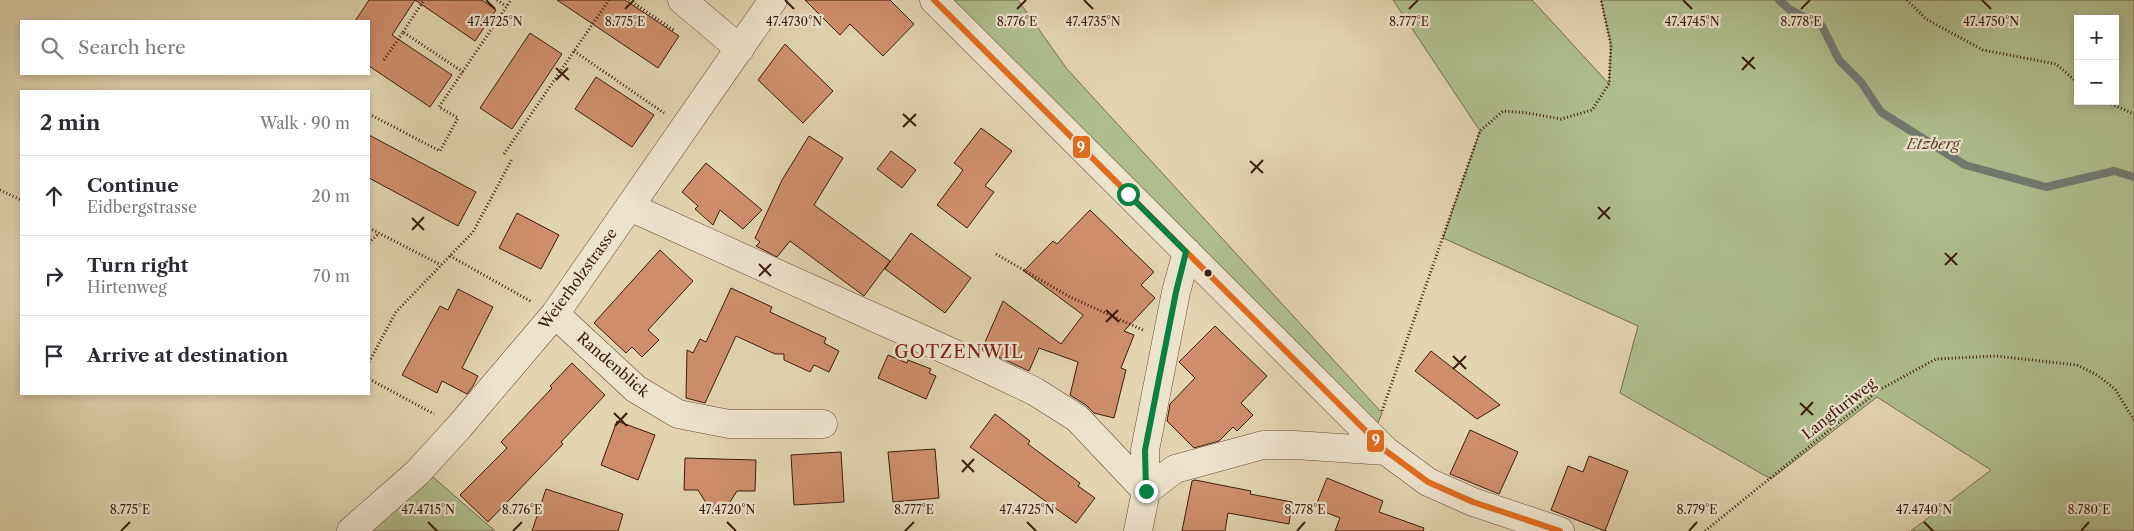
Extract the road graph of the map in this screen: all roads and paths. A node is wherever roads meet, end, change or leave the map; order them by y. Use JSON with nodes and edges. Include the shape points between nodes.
{"nodes":[{"id":1,"x":424,"y":0,"type":"edge"},
{"id":2,"x":497,"y":0,"type":"edge"},
{"id":3,"x":510,"y":0,"type":"edge"},
{"id":4,"x":609,"y":0,"type":"edge"},
{"id":5,"x":629,"y":0,"type":"edge"},
{"id":6,"x":682,"y":0,"type":"edge"},
{"id":7,"x":773,"y":0,"type":"edge"},
{"id":8,"x":934,"y":0,"type":"edge"},
{"id":9,"x":1601,"y":0,"type":"edge"},
{"id":10,"x":1907,"y":0,"type":"edge"},
{"id":11,"x":506,"y":6,"type":"junction"},
{"id":12,"x":403,"y":32,"type":"junction"},
{"id":13,"x":681,"y":35,"type":"dead end"},
{"id":14,"x":740,"y":49,"type":"junction"},
{"id":15,"x":574,"y":51,"type":"junction"},
{"id":16,"x":384,"y":60,"type":"dead end"},
{"id":17,"x":462,"y":72,"type":"junction"},
{"id":18,"x":2074,"y":80,"type":"edge"},
{"id":19,"x":2114,"y":105,"type":"edge"},
{"id":20,"x":2134,"y":114,"type":"edge"},
{"id":21,"x":370,"y":115,"type":"edge"},
{"id":22,"x":685,"y":127,"type":"junction"},
{"id":23,"x":504,"y":154,"type":"dead end"},
{"id":24,"x":512,"y":159,"type":"dead end"},
{"id":25,"x":0,"y":190,"type":"edge"},
{"id":26,"x":20,"y":200,"type":"edge"},
{"id":27,"x":630,"y":207,"type":"junction"},
{"id":28,"x":370,"y":228,"type":"edge"},
{"id":29,"x":379,"y":233,"type":"junction"},
{"id":30,"x":370,"y":242,"type":"edge"},
{"id":31,"x":1186,"y":252,"type":"junction"},
{"id":32,"x":996,"y":254,"type":"dead end"},
{"id":33,"x":450,"y":256,"type":"junction"},
{"id":34,"x":441,"y":265,"type":"junction"},
{"id":35,"x":555,"y":314,"type":"junction"},
{"id":36,"x":1166,"y":340,"type":"junction"},
{"id":37,"x":370,"y":360,"type":"edge"},
{"id":38,"x":370,"y":380,"type":"edge"},
{"id":39,"x":2134,"y":420,"type":"edge"},
{"id":40,"x":823,"y":424,"type":"dead end"},
{"id":41,"x":459,"y":427,"type":"junction"},
{"id":42,"x":1379,"y":444,"type":"junction"},
{"id":43,"x":1146,"y":491,"type":"junction"},
{"id":44,"x":351,"y":531,"type":"edge"},
{"id":45,"x":1138,"y":531,"type":"edge"},
{"id":46,"x":1560,"y":531,"type":"edge"},
{"id":47,"x":1705,"y":531,"type":"edge"}],
"edges":[{"from":1,"to":12,"type":"path"},
{"from":2,"to":11,"type":"path"},
{"from":3,"to":11,"type":"path"},
{"from":4,"to":15,"type":"path"},
{"from":5,"to":13,"type":"path"},
{"from":6,"to":14,"type":"street"},
{"from":7,"to":14,"type":"street","name":"Weierholzstrasse"},
{"from":8,"to":31,"type":"street"},
{"from":9,"to":42,"type":"path","via":[[1611,45],[1609,84],[1592,110],[1561,119],[1503,111],[1480,131]]},
{"from":10,"to":18,"type":"path","via":[[1926,19],[1983,50],[2056,64]]},
{"from":11,"to":17,"type":"path"},
{"from":12,"to":16,"type":"path"},
{"from":12,"to":17,"type":"path"},
{"from":14,"to":22,"type":"street","name":"Weierholzstrasse"},
{"from":15,"to":22,"type":"path"},
{"from":15,"to":23,"type":"path"},
{"from":17,"to":21,"type":"path","via":[[439,107],[458,118],[440,151]]},
{"from":19,"to":20,"type":"path"},
{"from":22,"to":27,"type":"street","name":"Weierholzstrasse"},
{"from":24,"to":33,"type":"path","via":[[473,232]]},
{"from":25,"to":26,"type":"path"},
{"from":27,"to":35,"type":"street","name":"Weierholzstrasse"},
{"from":27,"to":43,"type":"street","via":[[1034,391],[1077,418]]},
{"from":28,"to":29,"type":"path"},
{"from":29,"to":30,"type":"path"},
{"from":29,"to":34,"type":"path"},
{"from":31,"to":36,"type":"street"},
{"from":31,"to":42,"type":"street"},
{"from":32,"to":36,"type":"path","via":[[1070,297]]},
{"from":33,"to":34,"type":"path"},
{"from":33,"to":35,"type":"path"},
{"from":34,"to":37,"type":"path","via":[[396,312]]},
{"from":35,"to":40,"type":"street","name":"Randenblick","via":[[636,389],[678,414],[729,424]]},
{"from":35,"to":41,"type":"street","name":"Weierholzstrasse"},
{"from":36,"to":43,"type":"street","via":[[1145,450]]},
{"from":38,"to":41,"type":"path"},
{"from":39,"to":47,"type":"path","name":"Langfuriweg","via":[[2115,389],[2097,375],[2077,366],[1996,356],[1936,359],[1878,390]]},
{"from":41,"to":44,"type":"street","name":"Weierholzstrasse","via":[[417,473]]},
{"from":42,"to":43,"type":"street","via":[[1264,445],[1175,469]]},
{"from":42,"to":46,"type":"street","via":[[1428,482],[1473,502]]},
{"from":43,"to":45,"type":"street"}]}
